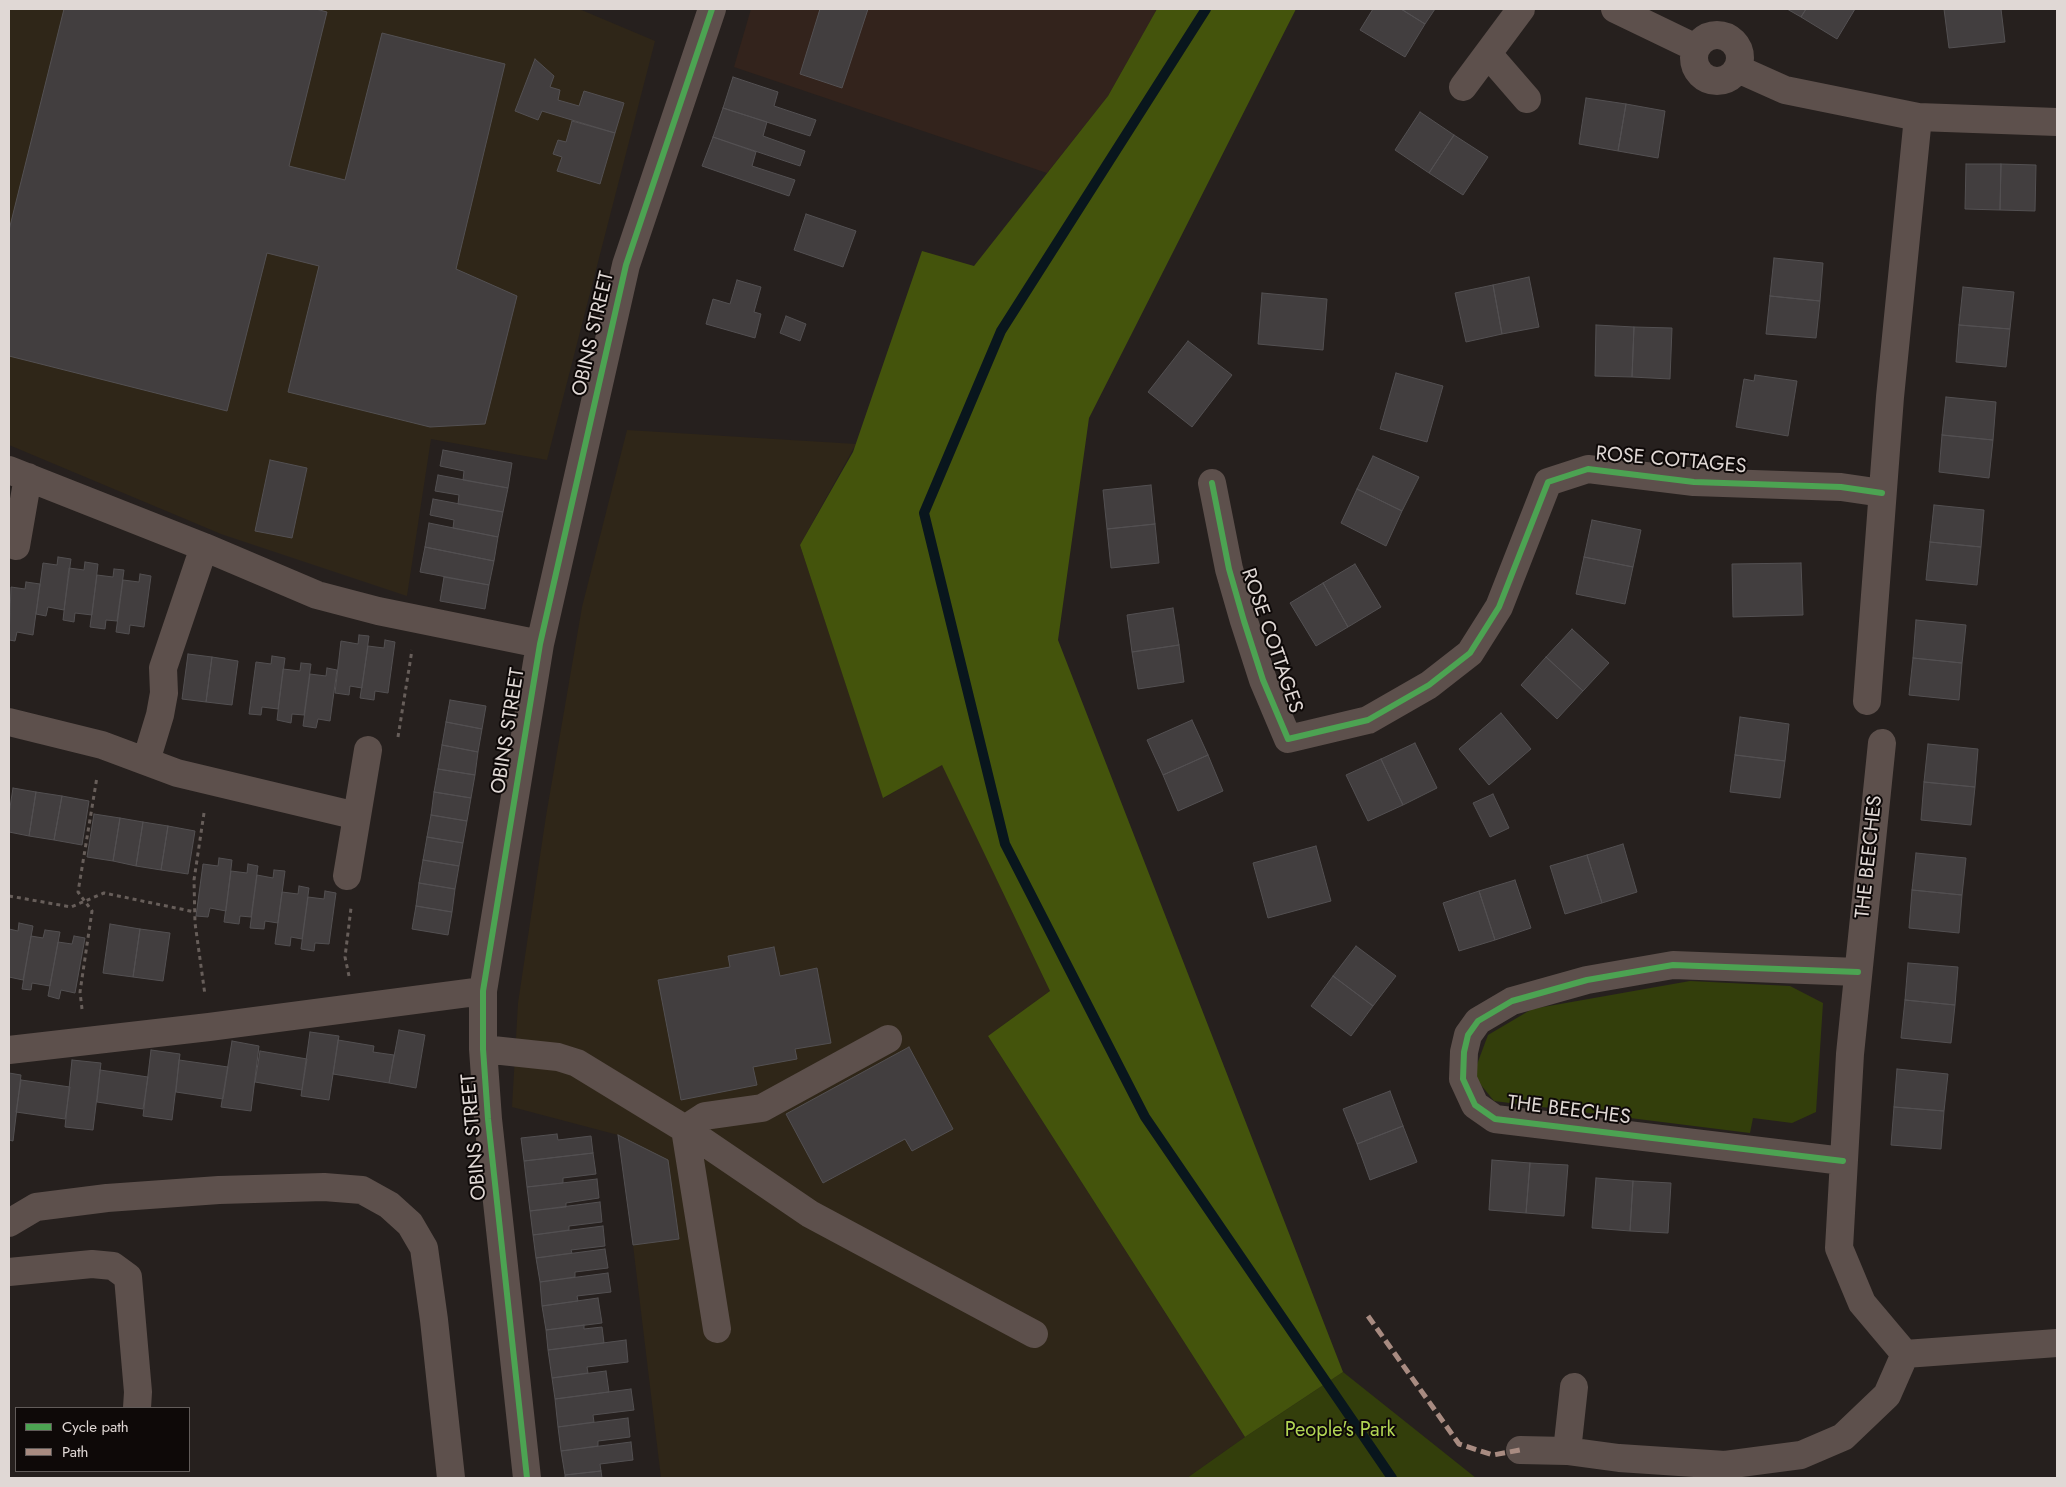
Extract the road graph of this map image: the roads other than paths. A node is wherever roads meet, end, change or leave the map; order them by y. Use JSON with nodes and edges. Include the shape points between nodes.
{"nodes":[{"id":1,"x":712,"y":9,"type":"edge"},
{"id":2,"x":1521,"y":9,"type":"edge"},
{"id":3,"x":1615,"y":9,"type":"edge"},
{"id":4,"x":1488,"y":54,"type":"junction"},
{"id":5,"x":1463,"y":86,"type":"dead end"},
{"id":6,"x":1527,"y":99,"type":"dead end"},
{"id":7,"x":1918,"y":117,"type":"junction"},
{"id":8,"x":2057,"y":122,"type":"edge"},
{"id":9,"x":18,"y":473,"type":"edge"},
{"id":10,"x":1212,"y":484,"type":"dead end"},
{"id":11,"x":1882,"y":493,"type":"junction"},
{"id":12,"x":16,"y":546,"type":"dead end"},
{"id":13,"x":204,"y":547,"type":"junction"},
{"id":14,"x":540,"y":644,"type":"junction"},
{"id":15,"x":1866,"y":701,"type":"dead end"},
{"id":16,"x":9,"y":722,"type":"edge"},
{"id":17,"x":1882,"y":743,"type":"dead end"},
{"id":18,"x":368,"y":750,"type":"road end"},
{"id":19,"x":146,"y":761,"type":"junction"},
{"id":20,"x":357,"y":816,"type":"junction"},
{"id":21,"x":347,"y":876,"type":"road end"},
{"id":22,"x":1858,"y":972,"type":"junction"},
{"id":23,"x":483,"y":991,"type":"junction"},
{"id":24,"x":888,"y":1039,"type":"dead end"},
{"id":25,"x":483,"y":1049,"type":"junction"},
{"id":26,"x":9,"y":1050,"type":"edge"},
{"id":27,"x":685,"y":1129,"type":"junction"},
{"id":28,"x":1842,"y":1161,"type":"junction"},
{"id":29,"x":9,"y":1223,"type":"edge"},
{"id":30,"x":9,"y":1272,"type":"edge"},
{"id":31,"x":717,"y":1329,"type":"dead end"},
{"id":32,"x":1034,"y":1334,"type":"dead end"},
{"id":33,"x":2057,"y":1342,"type":"edge"},
{"id":34,"x":1905,"y":1354,"type":"junction"},
{"id":35,"x":1574,"y":1387,"type":"dead end"},
{"id":36,"x":137,"y":1407,"type":"edge"},
{"id":37,"x":1520,"y":1450,"type":"dead end"},
{"id":38,"x":1567,"y":1452,"type":"junction"},
{"id":39,"x":452,"y":1478,"type":"edge"},
{"id":40,"x":527,"y":1478,"type":"edge"}],
"edges":[{"from":1,"to":14,"type":"street","name":"OBINS STREET","via":[[626,265]]},
{"from":2,"to":4,"type":"street"},
{"from":3,"to":7,"type":"street","via":[[1696,48],[1694,62],[1707,79],[1721,81],[1738,68],[1785,90]]},
{"from":4,"to":5,"type":"street"},
{"from":4,"to":6,"type":"street"},
{"from":7,"to":8,"type":"street"},
{"from":7,"to":11,"type":"street"},
{"from":9,"to":12,"type":"street"},
{"from":9,"to":13,"type":"street"},
{"from":10,"to":11,"type":"street","name":"ROSE COTTAGES","via":[[1239,604],[1263,680],[1288,739],[1368,720],[1429,685],[1470,653],[1499,607],[1548,482],[1588,469],[1694,482],[1841,487]]},
{"from":11,"to":15,"type":"street"},
{"from":13,"to":14,"type":"street","via":[[317,594],[378,611]]},
{"from":13,"to":19,"type":"street","via":[[163,668],[164,693],[160,715]]},
{"from":14,"to":23,"type":"street","name":"OBINS STREET"},
{"from":16,"to":19,"type":"street","via":[[102,745]]},
{"from":17,"to":22,"type":"street","name":"THE BEECHES"},
{"from":18,"to":20,"type":"street"},
{"from":19,"to":20,"type":"street","via":[[178,773]]},
{"from":20,"to":21,"type":"street"},
{"from":22,"to":28,"type":"street","name":"THE BEECHES"},
{"from":22,"to":28,"type":"street","name":"THE BEECHES","via":[[1673,965],[1587,980],[1512,1001],[1478,1021],[1468,1035],[1464,1052],[1463,1078],[1475,1105],[1495,1118]]},
{"from":23,"to":25,"type":"street","name":"OBINS STREET"},
{"from":23,"to":26,"type":"street"},
{"from":24,"to":27,"type":"street","via":[[762,1108],[705,1116]]},
{"from":25,"to":27,"type":"street","via":[[558,1057],[577,1063]]},
{"from":25,"to":40,"type":"street","name":"OBINS STREET"},
{"from":27,"to":31,"type":"street"},
{"from":27,"to":32,"type":"street","via":[[810,1214]]},
{"from":28,"to":34,"type":"street","name":"THE BEECHES","via":[[1839,1248],[1862,1304]]},
{"from":29,"to":39,"type":"street","via":[[36,1208],[107,1198],[218,1190],[324,1187],[362,1190],[389,1205],[410,1224],[424,1248]]},
{"from":30,"to":36,"type":"street","via":[[92,1264],[113,1266],[128,1276]]},
{"from":33,"to":34,"type":"street"},
{"from":34,"to":38,"type":"street","via":[[1887,1395],[1843,1437],[1801,1455],[1726,1465]]},
{"from":35,"to":38,"type":"street"},
{"from":37,"to":38,"type":"street"}]}
